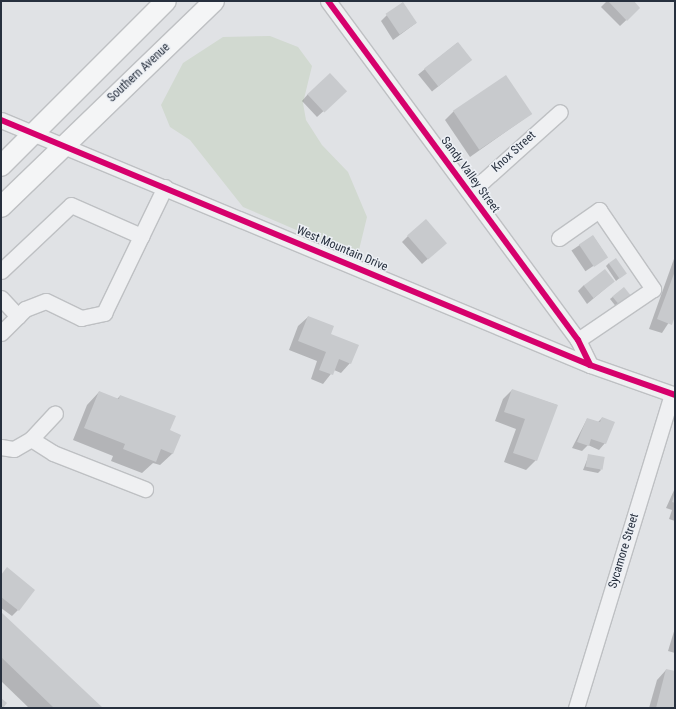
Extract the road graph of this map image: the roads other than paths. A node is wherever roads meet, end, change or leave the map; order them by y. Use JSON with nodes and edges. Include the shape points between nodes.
{"nodes":[{"id":1,"x":166,"y":1,"type":"edge"},
{"id":2,"x":214,"y":1,"type":"edge"},
{"id":3,"x":328,"y":1,"type":"edge"},
{"id":4,"x":560,"y":112,"type":"dead end"},
{"id":5,"x":1,"y":120,"type":"edge"},
{"id":6,"x":34,"y":133,"type":"junction"},
{"id":7,"x":63,"y":144,"type":"junction"},
{"id":8,"x":1,"y":166,"type":"edge"},
{"id":9,"x":165,"y":188,"type":"junction"},
{"id":10,"x":467,"y":189,"type":"junction"},
{"id":11,"x":1,"y":207,"type":"edge"},
{"id":12,"x":141,"y":236,"type":"junction"},
{"id":13,"x":558,"y":238,"type":"dead end"},
{"id":14,"x":1,"y":271,"type":"edge"},
{"id":15,"x":1,"y":298,"type":"edge"},
{"id":16,"x":18,"y":316,"type":"junction"},
{"id":17,"x":1,"y":333,"type":"edge"},
{"id":18,"x":578,"y":340,"type":"junction"},
{"id":19,"x":590,"y":365,"type":"junction"},
{"id":20,"x":673,"y":395,"type":"edge"},
{"id":21,"x":56,"y":413,"type":"dead end"},
{"id":22,"x":31,"y":439,"type":"junction"},
{"id":23,"x":1,"y":447,"type":"edge"},
{"id":24,"x":144,"y":489,"type":"dead end"},
{"id":25,"x":576,"y":708,"type":"edge"}],
"edges":[{"from":1,"to":6,"type":"main road"},
{"from":2,"to":7,"type":"main road","name":"Southern Avenue"},
{"from":3,"to":10,"type":"street","name":"Sandy Valley Street"},
{"from":4,"to":10,"type":"street","name":"Knox Street","via":[[483,181]]},
{"from":5,"to":6,"type":"street","name":"West Mountain Drive"},
{"from":6,"to":7,"type":"street","name":"West Mountain Drive"},
{"from":6,"to":8,"type":"main road"},
{"from":7,"to":9,"type":"street","name":"West Mountain Drive"},
{"from":7,"to":11,"type":"main road","name":"Southern Avenue"},
{"from":9,"to":12,"type":"street"},
{"from":9,"to":19,"type":"street","name":"West Mountain Drive"},
{"from":10,"to":18,"type":"street","name":"Sandy Valley Street"},
{"from":12,"to":14,"type":"street","via":[[71,205]]},
{"from":12,"to":16,"type":"street","via":[[104,313],[81,318],[46,301]]},
{"from":13,"to":18,"type":"street","via":[[599,210],[653,289]]},
{"from":15,"to":16,"type":"street"},
{"from":16,"to":17,"type":"street"},
{"from":18,"to":19,"type":"street","name":"Sandy Valley Street"},
{"from":19,"to":20,"type":"street","name":"West Mountain Drive"},
{"from":20,"to":25,"type":"street","name":"Sycamore Street"},
{"from":21,"to":22,"type":"street"},
{"from":22,"to":23,"type":"street","via":[[14,449]]},
{"from":22,"to":24,"type":"street","via":[[53,453]]}]}
